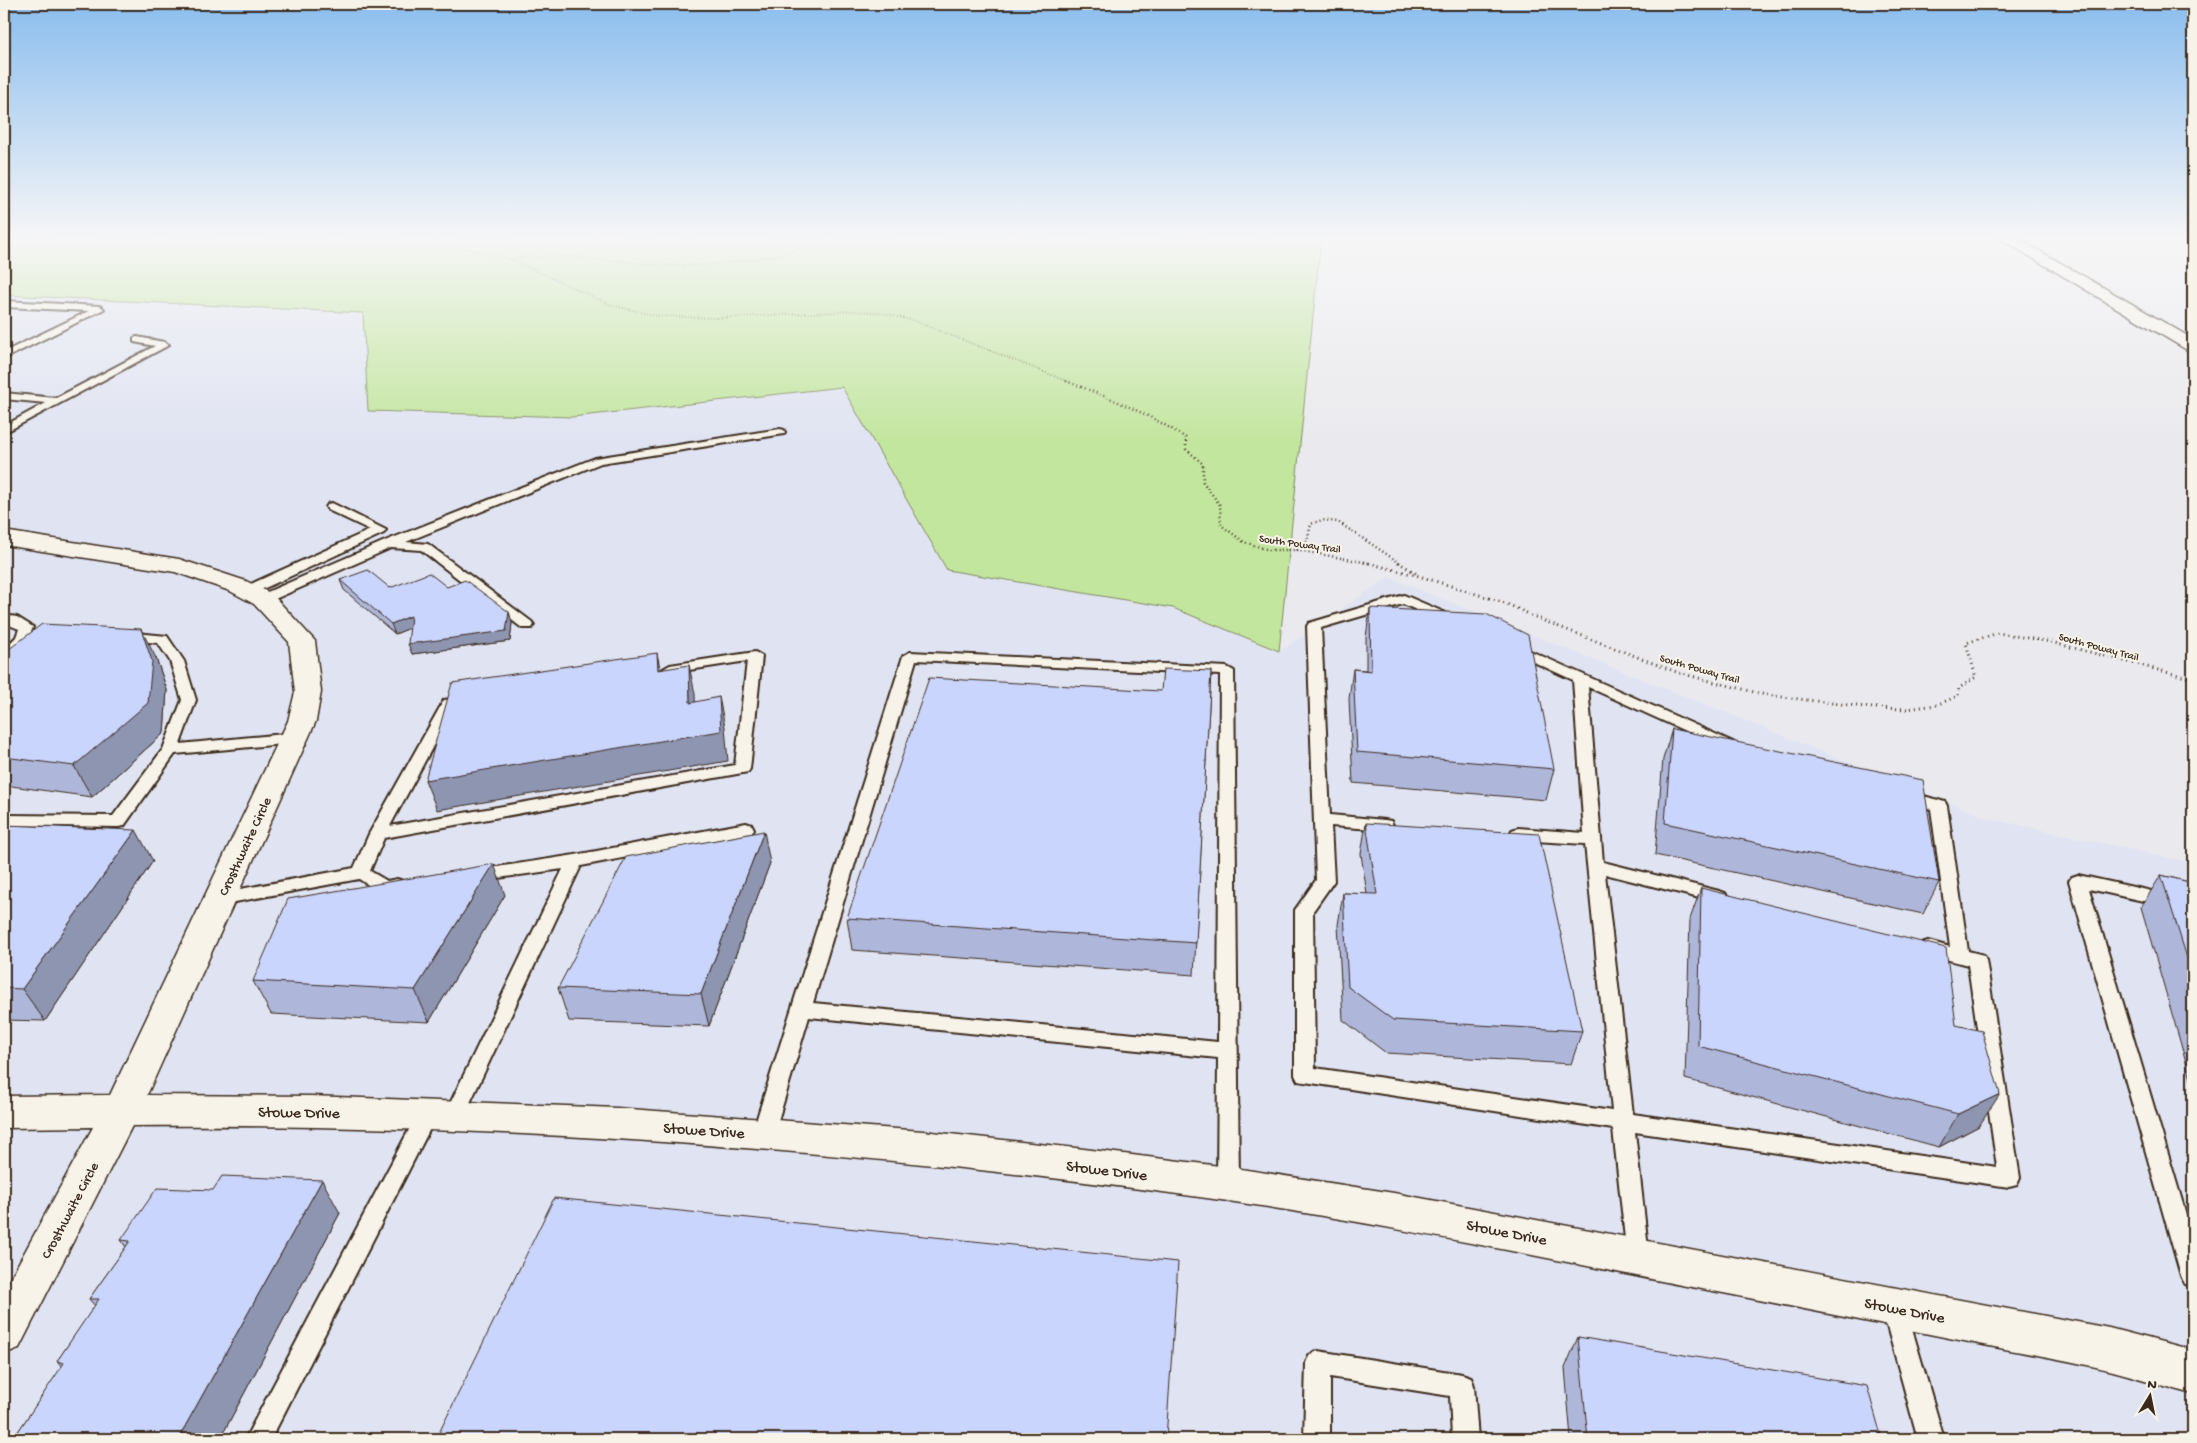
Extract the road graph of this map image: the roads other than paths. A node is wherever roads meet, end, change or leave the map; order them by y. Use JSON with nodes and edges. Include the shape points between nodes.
{"nodes":[{"id":1,"x":30,"y":305,"type":"edge"},
{"id":2,"x":2123,"y":305,"type":"edge"},
{"id":3,"x":137,"y":340,"type":"dead end"},
{"id":4,"x":2193,"y":346,"type":"edge"},
{"id":5,"x":4,"y":356,"type":"edge"},
{"id":6,"x":4,"y":396,"type":"edge"},
{"id":7,"x":58,"y":401,"type":"junction"},
{"id":8,"x":4,"y":430,"type":"edge"},
{"id":9,"x":780,"y":432,"type":"dead end"},
{"id":10,"x":332,"y":506,"type":"dead end"},
{"id":11,"x":4,"y":538,"type":"edge"},
{"id":12,"x":389,"y":544,"type":"junction"},
{"id":13,"x":255,"y":595,"type":"junction"},
{"id":14,"x":4,"y":619,"type":"edge"},
{"id":15,"x":526,"y":625,"type":"dead end"},
{"id":16,"x":1465,"y":626,"type":"edge"},
{"id":17,"x":109,"y":634,"type":"edge"},
{"id":18,"x":1500,"y":642,"type":"edge"},
{"id":19,"x":4,"y":656,"type":"edge"},
{"id":20,"x":656,"y":671,"type":"edge"},
{"id":21,"x":1580,"y":677,"type":"junction"},
{"id":22,"x":469,"y":700,"type":"edge"},
{"id":23,"x":294,"y":738,"type":"junction"},
{"id":24,"x":170,"y":750,"type":"junction"},
{"id":25,"x":1748,"y":750,"type":"edge"},
{"id":26,"x":1891,"y":792,"type":"edge"},
{"id":27,"x":4,"y":820,"type":"edge"},
{"id":28,"x":1322,"y":820,"type":"junction"},
{"id":29,"x":1399,"y":826,"type":"edge"},
{"id":30,"x":746,"y":829,"type":"dead end"},
{"id":31,"x":1505,"y":833,"type":"edge"},
{"id":32,"x":377,"y":834,"type":"junction"},
{"id":33,"x":1592,"y":839,"type":"junction"},
{"id":34,"x":574,"y":862,"type":"junction"},
{"id":35,"x":1595,"y":866,"type":"junction"},
{"id":36,"x":361,"y":873,"type":"junction"},
{"id":37,"x":460,"y":877,"type":"edge"},
{"id":38,"x":413,"y":883,"type":"edge"},
{"id":39,"x":219,"y":899,"type":"junction"},
{"id":40,"x":1739,"y":902,"type":"edge"},
{"id":41,"x":2193,"y":906,"type":"edge"},
{"id":42,"x":1912,"y":944,"type":"edge"},
{"id":43,"x":1960,"y":956,"type":"junction"},
{"id":44,"x":802,"y":1010,"type":"junction"},
{"id":45,"x":1228,"y":1051,"type":"junction"},
{"id":46,"x":122,"y":1110,"type":"junction"},
{"id":47,"x":4,"y":1112,"type":"edge"},
{"id":48,"x":440,"y":1116,"type":"junction"},
{"id":49,"x":1623,"y":1121,"type":"junction"},
{"id":50,"x":763,"y":1134,"type":"junction"},
{"id":51,"x":1228,"y":1184,"type":"junction"},
{"id":52,"x":2186,"y":1228,"type":"edge"},
{"id":53,"x":1638,"y":1257,"type":"junction"},
{"id":54,"x":2193,"y":1276,"type":"edge"},
{"id":55,"x":1893,"y":1307,"type":"junction"},
{"id":56,"x":4,"y":1333,"type":"edge"},
{"id":57,"x":2193,"y":1372,"type":"edge"},
{"id":58,"x":258,"y":1439,"type":"edge"},
{"id":59,"x":1316,"y":1439,"type":"edge"},
{"id":60,"x":1465,"y":1439,"type":"edge"},
{"id":61,"x":1931,"y":1439,"type":"edge"}],
"edges":[{"from":1,"to":5,"type":"lane","via":[[100,309]]},
{"from":2,"to":4,"type":"street"},
{"from":3,"to":7,"type":"lane","via":[[164,345]]},
{"from":6,"to":7,"type":"lane"},
{"from":7,"to":8,"type":"lane"},
{"from":9,"to":12,"type":"lane","via":[[599,460]]},
{"from":10,"to":13,"type":"lane","via":[[380,530]]},
{"from":11,"to":13,"type":"street","name":"Crosthwaite Circle","via":[[179,566]]},
{"from":12,"to":13,"type":"lane"},
{"from":12,"to":15,"type":"lane","via":[[424,547]]},
{"from":13,"to":23,"type":"street","name":"Crosthwaite Circle","via":[[302,641],[308,692],[302,721]]},
{"from":14,"to":19,"type":"lane","via":[[26,627],[23,638]]},
{"from":16,"to":28,"type":"lane","via":[[1404,599],[1314,626]]},
{"from":17,"to":24,"type":"lane","via":[[162,639],[176,661],[189,700]]},
{"from":18,"to":21,"type":"lane"},
{"from":20,"to":32,"type":"lane","via":[[755,656],[742,770]]},
{"from":21,"to":25,"type":"lane","via":[[1728,745]]},
{"from":21,"to":33,"type":"lane"},
{"from":22,"to":32,"type":"lane","via":[[449,703]]},
{"from":23,"to":24,"type":"lane"},
{"from":23,"to":39,"type":"street","name":"Crosthwaite Circle"},
{"from":24,"to":27,"type":"lane","via":[[118,822]]},
{"from":26,"to":43,"type":"lane","via":[[1939,806]]},
{"from":28,"to":29,"type":"lane"},
{"from":28,"to":49,"type":"lane","via":[[1325,881],[1304,910],[1306,1075]]},
{"from":30,"to":34,"type":"lane"},
{"from":31,"to":33,"type":"lane"},
{"from":32,"to":36,"type":"lane"},
{"from":33,"to":35,"type":"lane"},
{"from":34,"to":37,"type":"lane"},
{"from":34,"to":48,"type":"lane"},
{"from":35,"to":40,"type":"lane"},
{"from":35,"to":49,"type":"lane"},
{"from":36,"to":38,"type":"lane","via":[[384,887]]},
{"from":36,"to":39,"type":"lane"},
{"from":39,"to":46,"type":"street","name":"Crosthwaite Circle"},
{"from":41,"to":52,"type":"lane","via":[[2078,880]]},
{"from":42,"to":43,"type":"lane"},
{"from":43,"to":49,"type":"lane","via":[[1977,960],[2009,1178]]},
{"from":44,"to":45,"type":"lane"},
{"from":44,"to":45,"type":"lane","via":[[910,656],[1227,671]]},
{"from":44,"to":50,"type":"lane"},
{"from":45,"to":51,"type":"lane"},
{"from":46,"to":47,"type":"street","name":"Stowe Drive"},
{"from":46,"to":48,"type":"street","name":"Stowe Drive"},
{"from":46,"to":56,"type":"street","name":"Crosthwaite Circle"},
{"from":48,"to":50,"type":"street","name":"Stowe Drive"},
{"from":48,"to":58,"type":"lane"},
{"from":49,"to":53,"type":"lane"},
{"from":50,"to":51,"type":"street","name":"Stowe Drive"},
{"from":51,"to":53,"type":"street","name":"Stowe Drive","via":[[1445,1219]]},
{"from":52,"to":54,"type":"lane"},
{"from":53,"to":55,"type":"street","name":"Stowe Drive"},
{"from":55,"to":57,"type":"street","name":"Stowe Drive","via":[[2109,1349]]},
{"from":55,"to":61,"type":"lane"},
{"from":59,"to":60,"type":"lane","via":[[1318,1363],[1462,1386]]}]}
